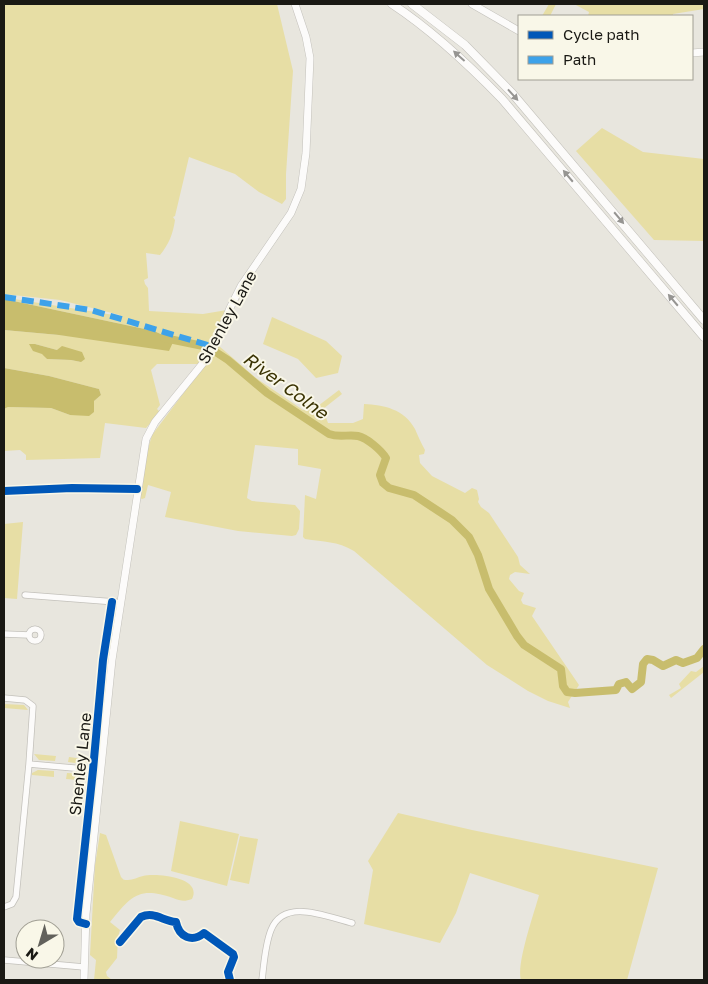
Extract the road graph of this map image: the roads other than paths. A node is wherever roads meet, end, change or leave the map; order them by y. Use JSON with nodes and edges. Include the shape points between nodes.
{"nodes":[{"id":1,"x":295,"y":4,"type":"edge"},
{"id":2,"x":392,"y":4,"type":"edge"},
{"id":3,"x":412,"y":4,"type":"edge"},
{"id":4,"x":472,"y":4,"type":"edge"},
{"id":5,"x":518,"y":30,"type":"edge"},
{"id":6,"x":704,"y":320,"type":"edge"},
{"id":7,"x":704,"y":337,"type":"edge"},
{"id":8,"x":137,"y":489,"type":"junction"},
{"id":9,"x":4,"y":491,"type":"edge"},
{"id":10,"x":25,"y":595,"type":"dead end"},
{"id":11,"x":112,"y":602,"type":"junction"},
{"id":12,"x":121,"y":603,"type":"junction"},
{"id":13,"x":4,"y":634,"type":"edge"},
{"id":14,"x":29,"y":635,"type":"dead end"},
{"id":15,"x":4,"y":698,"type":"edge"},
{"id":16,"x":29,"y":764,"type":"junction"},
{"id":17,"x":97,"y":770,"type":"junction"},
{"id":18,"x":4,"y":907,"type":"edge"},
{"id":19,"x":352,"y":923,"type":"dead end"},
{"id":20,"x":120,"y":942,"type":"dead end"},
{"id":21,"x":4,"y":960,"type":"edge"},
{"id":22,"x":84,"y":966,"type":"junction"},
{"id":23,"x":84,"y":980,"type":"edge"},
{"id":24,"x":230,"y":980,"type":"edge"},
{"id":25,"x":262,"y":980,"type":"edge"}],
"edges":[{"from":1,"to":8,"type":"main road","name":"Shenley Lane","via":[[310,58],[306,153],[301,189],[291,213],[241,286],[208,358],[148,434]]},
{"from":7,"to":2,"type":"highway","one_way":true,"via":[[502,99],[438,38]]},
{"from":3,"to":6,"type":"highway","one_way":true,"via":[[465,45],[512,94]]},
{"from":4,"to":5,"type":"main road"},
{"from":8,"to":9,"type":"street"},
{"from":8,"to":12,"type":"main road","name":"Shenley Lane"},
{"from":10,"to":11,"type":"street"},
{"from":11,"to":12,"type":"street"},
{"from":11,"to":17,"type":"street","name":"Shenley Lane","via":[[103,660]]},
{"from":12,"to":17,"type":"main road","name":"Shenley Lane"},
{"from":13,"to":14,"type":"street"},
{"from":15,"to":16,"type":"street","via":[[25,700],[33,706]]},
{"from":16,"to":17,"type":"street"},
{"from":16,"to":18,"type":"street","via":[[16,897],[10,906]]},
{"from":17,"to":22,"type":"main road","name":"Shenley Lane"},
{"from":19,"to":25,"type":"street","via":[[300,911],[280,917],[271,930]]},
{"from":20,"to":24,"type":"street","via":[[142,917],[156,915],[176,922],[186,937],[195,938],[204,933],[233,954],[228,972]]},
{"from":21,"to":22,"type":"street"},
{"from":22,"to":23,"type":"main road","name":"Shenley Lane"}]}
